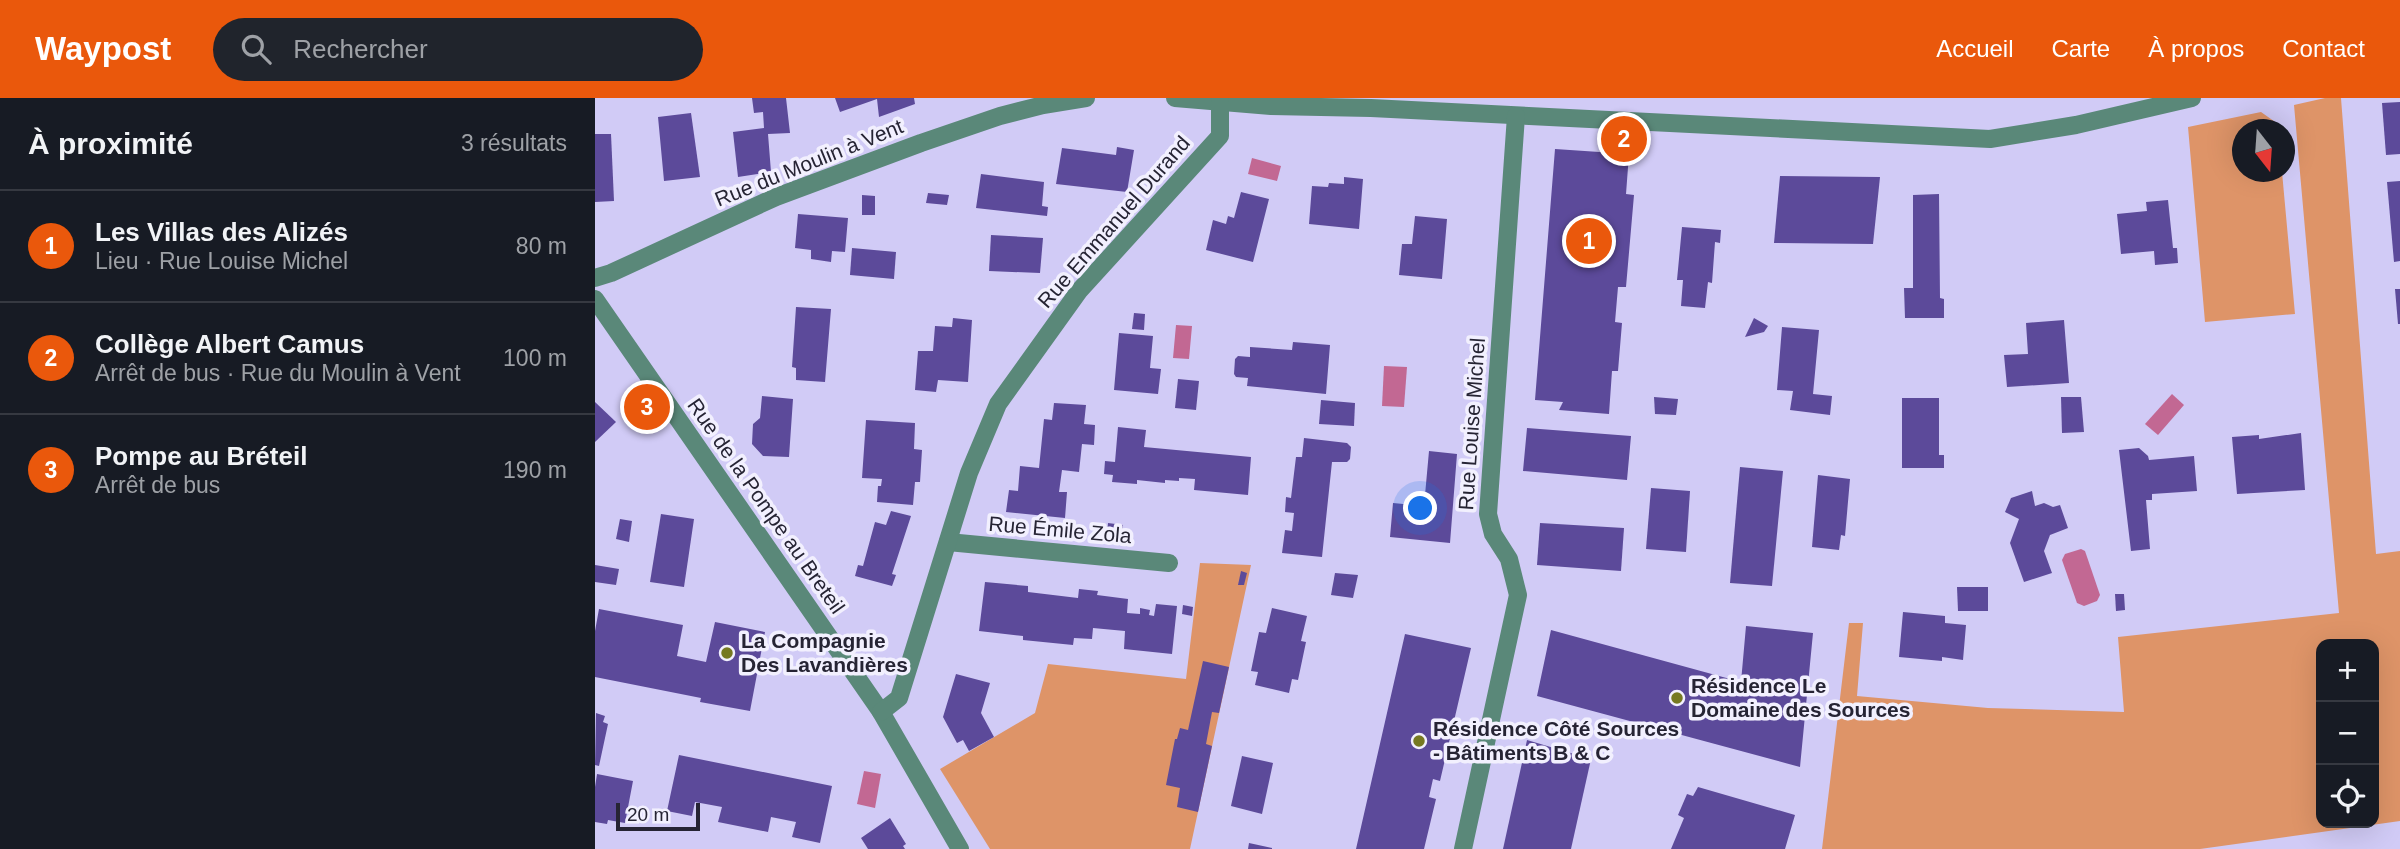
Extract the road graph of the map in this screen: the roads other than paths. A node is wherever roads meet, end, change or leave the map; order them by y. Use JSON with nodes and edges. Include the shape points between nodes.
{"nodes":[{"id":1,"x":1086,"y":98,"type":"edge"},
{"id":2,"x":1175,"y":98,"type":"edge"},
{"id":3,"x":2192,"y":98,"type":"edge"},
{"id":4,"x":1220,"y":102,"type":"junction"},
{"id":5,"x":1495,"y":106,"type":"edge"},
{"id":6,"x":1516,"y":116,"type":"junction"},
{"id":7,"x":595,"y":278,"type":"edge"},
{"id":8,"x":595,"y":299,"type":"edge"},
{"id":9,"x":948,"y":542,"type":"junction"},
{"id":10,"x":1169,"y":563,"type":"dead end"},
{"id":11,"x":881,"y":712,"type":"junction"},
{"id":12,"x":960,"y":849,"type":"edge"},
{"id":13,"x":1463,"y":849,"type":"edge"}],
"edges":[{"from":1,"to":7,"type":"street","name":"Rue du Moulin à Vent","via":[[1000,116],[921,143],[776,197]]},
{"from":2,"to":4,"type":"street"},
{"from":3,"to":6,"type":"street","via":[[1990,139]]},
{"from":4,"to":5,"type":"street"},
{"from":4,"to":9,"type":"street","name":"Rue Emmanuel Durand","via":[[1220,136],[1079,291],[998,404],[969,473]]},
{"from":5,"to":6,"type":"street"},
{"from":6,"to":13,"type":"street","name":"Rue Louise Michel","via":[[1488,514],[1493,534],[1509,559],[1518,595]]},
{"from":8,"to":11,"type":"street","name":"Rue de la Pompe au Breteil"},
{"from":9,"to":10,"type":"street","name":"Rue Émile Zola"},
{"from":9,"to":11,"type":"street","name":"Rue Emmanuel Durand","via":[[899,698]]},
{"from":11,"to":12,"type":"street","name":"Rue de la Pompe au Breteil"}]}
